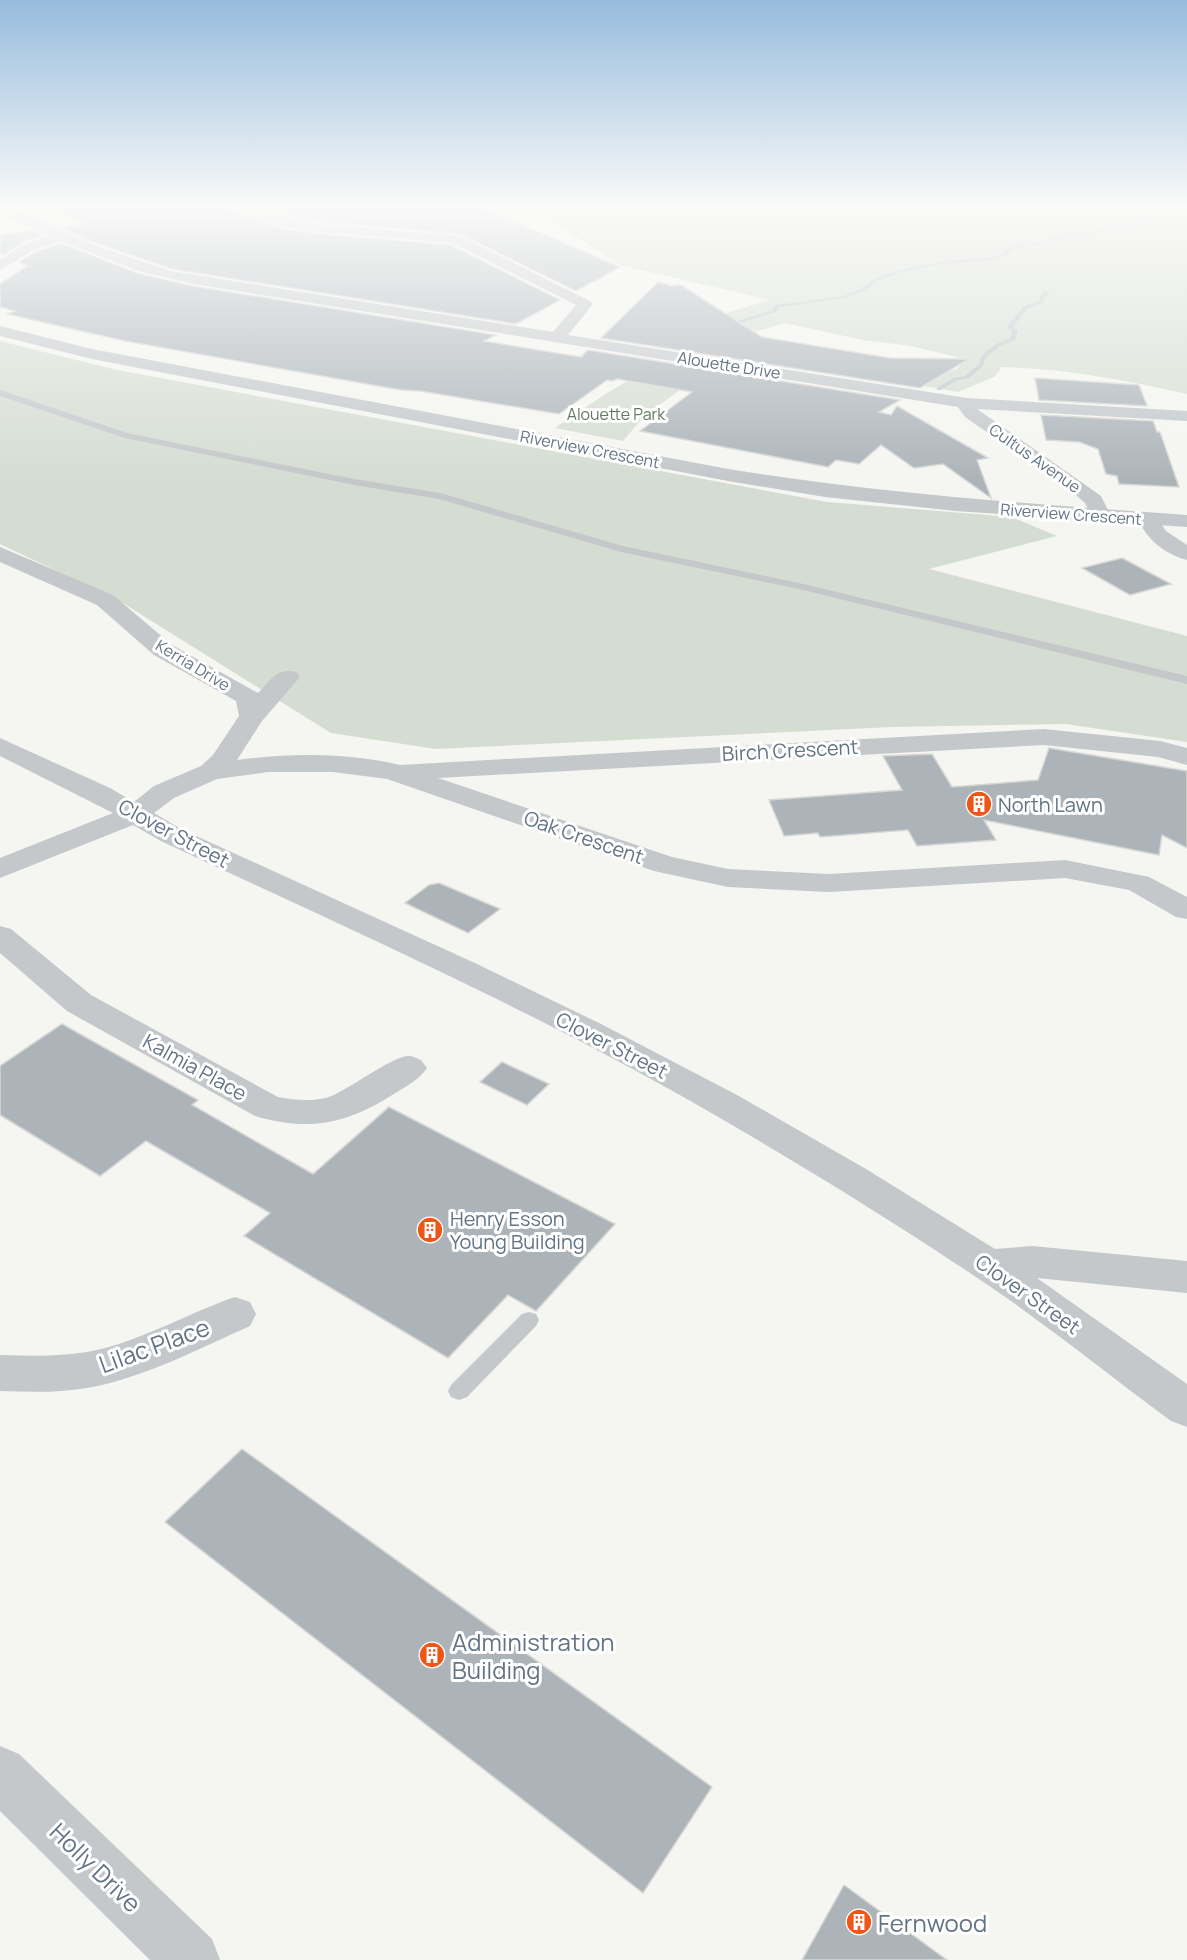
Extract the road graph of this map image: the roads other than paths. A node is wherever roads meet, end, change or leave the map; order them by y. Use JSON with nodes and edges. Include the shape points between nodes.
{"nodes":[{"id":1,"x":305,"y":297,"type":"edge"},
{"id":2,"x":572,"y":297,"type":"edge"},
{"id":3,"x":0,"y":331,"type":"edge"},
{"id":4,"x":557,"y":338,"type":"junction"},
{"id":5,"x":0,"y":393,"type":"edge"},
{"id":6,"x":967,"y":403,"type":"junction"},
{"id":7,"x":1187,"y":416,"type":"edge"},
{"id":8,"x":1101,"y":516,"type":"junction"},
{"id":9,"x":1148,"y":519,"type":"junction"},
{"id":10,"x":1187,"y":521,"type":"edge"},
{"id":11,"x":1187,"y":553,"type":"edge"},
{"id":12,"x":0,"y":554,"type":"edge"},
{"id":13,"x":287,"y":677,"type":"dead end"},
{"id":14,"x":1187,"y":680,"type":"edge"},
{"id":15,"x":252,"y":716,"type":"junction"},
{"id":16,"x":0,"y":746,"type":"edge"},
{"id":17,"x":1187,"y":757,"type":"edge"},
{"id":18,"x":391,"y":771,"type":"junction"},
{"id":19,"x":211,"y":772,"type":"junction"},
{"id":20,"x":136,"y":814,"type":"junction"},
{"id":21,"x":0,"y":869,"type":"edge"},
{"id":22,"x":1187,"y":910,"type":"edge"},
{"id":23,"x":0,"y":936,"type":"edge"},
{"id":24,"x":409,"y":1068,"type":"dead end"},
{"id":25,"x":990,"y":1265,"type":"junction"},
{"id":26,"x":1187,"y":1277,"type":"edge"},
{"id":27,"x":235,"y":1314,"type":"dead end"},
{"id":28,"x":529,"y":1320,"type":"dead end"},
{"id":29,"x":0,"y":1373,"type":"edge"},
{"id":30,"x":459,"y":1391,"type":"dead end"},
{"id":31,"x":1187,"y":1408,"type":"edge"},
{"id":32,"x":0,"y":1773,"type":"edge"},
{"id":33,"x":191,"y":1960,"type":"edge"}],
"edges":[{"from":1,"to":4,"type":"street","name":"Alouette Drive"},
{"from":2,"to":4,"type":"street","via":[[585,304]]},
{"from":3,"to":8,"type":"street","name":"Riverview Crescent","via":[[92,354],[784,485],[907,501]]},
{"from":4,"to":6,"type":"street","name":"Alouette Drive"},
{"from":5,"to":14,"type":"lane","via":[[125,435],[440,496],[621,549],[799,586]]},
{"from":6,"to":7,"type":"street","name":"Alouette Drive"},
{"from":6,"to":8,"type":"street","name":"Cultus Avenue","via":[[971,414],[1094,500]]},
{"from":8,"to":9,"type":"street","name":"Riverview Crescent"},
{"from":9,"to":10,"type":"street","name":"Riverview Crescent"},
{"from":9,"to":11,"type":"street","via":[[1161,539]]},
{"from":12,"to":15,"type":"street","name":"Kerria Drive","via":[[105,600],[163,650],[248,697]]},
{"from":13,"to":15,"type":"street"},
{"from":15,"to":19,"type":"street"},
{"from":16,"to":20,"type":"street","name":"Clover Street"},
{"from":17,"to":18,"type":"street","name":"Birch Crescent","via":[[1160,749],[1044,737]]},
{"from":18,"to":19,"type":"street","name":"Oak Crescent","via":[[333,764],[268,764]]},
{"from":18,"to":22,"type":"street","name":"Oak Crescent","via":[[664,865],[728,878],[829,883],[1065,869],[1138,883]]},
{"from":19,"to":20,"type":"street","name":"Oak Crescent","via":[[164,792]]},
{"from":20,"to":21,"type":"street","name":"Oak Crescent"},
{"from":20,"to":25,"type":"street","name":"Clover Street","via":[[171,835],[600,1037],[743,1115]]},
{"from":23,"to":24,"type":"street","name":"Kalmia Place","via":[[79,1003],[268,1107],[295,1113],[330,1111],[352,1103]]},
{"from":25,"to":26,"type":"street","via":[[1032,1262]]},
{"from":25,"to":31,"type":"street","name":"Clover Street"},
{"from":27,"to":29,"type":"street","name":"Lilac Place","via":[[144,1353],[96,1368],[44,1375]]},
{"from":28,"to":30,"type":"lane"},
{"from":32,"to":33,"type":"street","name":"Holly Drive"}]}
